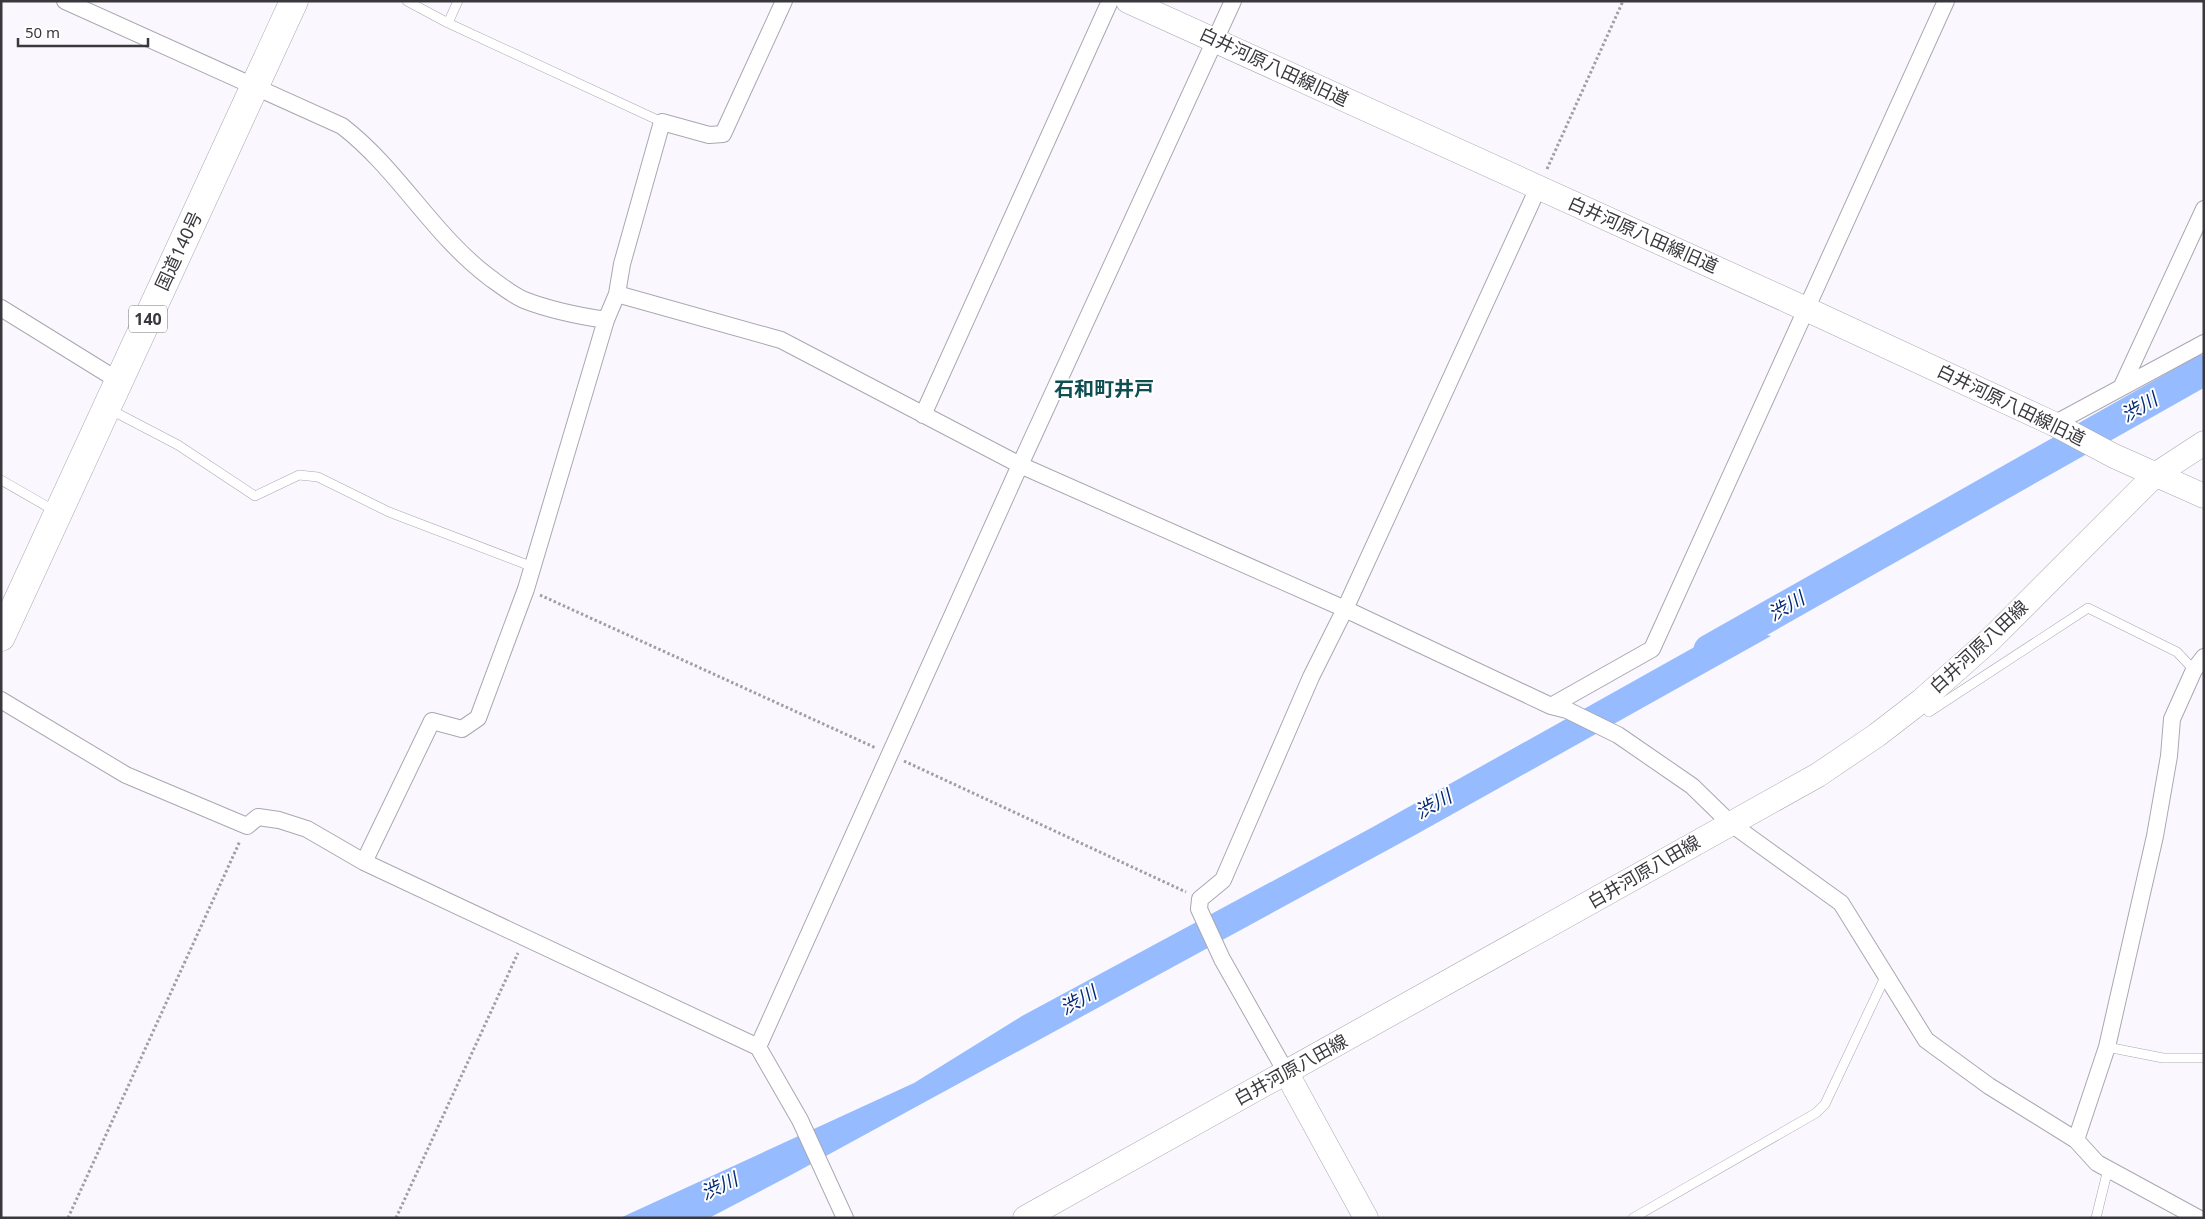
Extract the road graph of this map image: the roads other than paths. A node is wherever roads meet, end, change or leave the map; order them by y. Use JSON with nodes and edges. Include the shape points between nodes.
{"nodes":[{"id":1,"x":65,"y":1,"type":"edge"},
{"id":2,"x":294,"y":1,"type":"edge"},
{"id":3,"x":407,"y":1,"type":"edge"},
{"id":4,"x":458,"y":1,"type":"edge"},
{"id":5,"x":784,"y":1,"type":"edge"},
{"id":6,"x":1110,"y":1,"type":"edge"},
{"id":7,"x":1128,"y":1,"type":"edge"},
{"id":8,"x":1233,"y":1,"type":"edge"},
{"id":9,"x":1946,"y":1,"type":"edge"},
{"id":10,"x":448,"y":22,"type":"junction"},
{"id":11,"x":1215,"y":40,"type":"junction"},
{"id":12,"x":254,"y":86,"type":"junction"},
{"id":13,"x":662,"y":122,"type":"junction"},
{"id":14,"x":1538,"y":188,"type":"junction"},
{"id":15,"x":2204,"y":209,"type":"edge"},
{"id":16,"x":616,"y":294,"type":"junction"},
{"id":17,"x":1,"y":308,"type":"edge"},
{"id":18,"x":1806,"y":309,"type":"junction"},
{"id":19,"x":606,"y":320,"type":"junction"},
{"id":20,"x":2204,"y":343,"type":"edge"},
{"id":21,"x":119,"y":381,"type":"junction"},
{"id":22,"x":2122,"y":386,"type":"junction"},
{"id":23,"x":107,"y":408,"type":"junction"},
{"id":24,"x":923,"y":414,"type":"junction"},
{"id":25,"x":2059,"y":427,"type":"junction"},
{"id":26,"x":2204,"y":443,"type":"edge"},
{"id":27,"x":1020,"y":465,"type":"junction"},
{"id":28,"x":2155,"y":475,"type":"junction"},
{"id":29,"x":1,"y":480,"type":"edge"},
{"id":30,"x":2204,"y":496,"type":"edge"},
{"id":31,"x":59,"y":513,"type":"junction"},
{"id":32,"x":533,"y":567,"type":"junction"},
{"id":33,"x":1345,"y":609,"type":"junction"},
{"id":34,"x":1,"y":637,"type":"edge"},
{"id":35,"x":2199,"y":663,"type":"edge"},
{"id":36,"x":1,"y":700,"type":"edge"},
{"id":37,"x":1921,"y":701,"type":"junction"},
{"id":38,"x":1559,"y":708,"type":"junction"},
{"id":39,"x":1730,"y":823,"type":"junction"},
{"id":40,"x":364,"y":862,"type":"junction"},
{"id":41,"x":1886,"y":975,"type":"junction"},
{"id":42,"x":758,"y":1047,"type":"junction"},
{"id":43,"x":2107,"y":1048,"type":"junction"},
{"id":44,"x":2204,"y":1058,"type":"edge"},
{"id":45,"x":1286,"y":1072,"type":"junction"},
{"id":46,"x":2076,"y":1140,"type":"junction"},
{"id":47,"x":2108,"y":1169,"type":"junction"},
{"id":48,"x":845,"y":1218,"type":"edge"},
{"id":49,"x":1025,"y":1218,"type":"edge"},
{"id":50,"x":1366,"y":1218,"type":"edge"},
{"id":51,"x":1633,"y":1218,"type":"edge"},
{"id":52,"x":2096,"y":1218,"type":"edge"},
{"id":53,"x":2198,"y":1218,"type":"edge"}],
"edges":[{"from":1,"to":12,"type":"street"},
{"from":2,"to":12,"type":"highway","name":"国道140号","number":"140"},
{"from":3,"to":10,"type":"lane"},
{"from":4,"to":10,"type":"lane"},
{"from":5,"to":13,"type":"street","via":[[723,134],[709,135]]},
{"from":6,"to":24,"type":"street"},
{"from":7,"to":11,"type":"main road","name":"白井河原八田線旧道"},
{"from":8,"to":11,"type":"street"},
{"from":9,"to":18,"type":"street"},
{"from":10,"to":13,"type":"lane"},
{"from":11,"to":14,"type":"main road","name":"白井河原八田線旧道"},
{"from":11,"to":27,"type":"street"},
{"from":12,"to":19,"type":"street","via":[[330,120],[356,137],[447,240],[506,289],[524,300]]},
{"from":12,"to":21,"type":"highway","name":"国道140号","number":"140"},
{"from":13,"to":16,"type":"street"},
{"from":14,"to":18,"type":"main road","name":"白井河原八田線旧道"},
{"from":14,"to":33,"type":"street"},
{"from":15,"to":22,"type":"street"},
{"from":16,"to":19,"type":"street"},
{"from":16,"to":24,"type":"street","via":[[781,340]]},
{"from":17,"to":21,"type":"street"},
{"from":18,"to":25,"type":"main road","name":"白井河原八田線旧道"},
{"from":18,"to":38,"type":"street","via":[[1652,649]]},
{"from":19,"to":32,"type":"street"},
{"from":20,"to":22,"type":"street"},
{"from":21,"to":23,"type":"highway","name":"国道140号","number":"140"},
{"from":22,"to":25,"type":"street"},
{"from":23,"to":31,"type":"highway","name":"国道140号","number":"140"},
{"from":23,"to":32,"type":"lane","via":[[178,445],[255,496],[299,476],[318,477],[389,512]]},
{"from":24,"to":27,"type":"street"},
{"from":25,"to":28,"type":"main road","name":"白井河原八田線旧道"},
{"from":26,"to":28,"type":"main road","name":"白井河原八田線"},
{"from":27,"to":33,"type":"street"},
{"from":27,"to":42,"type":"street"},
{"from":28,"to":30,"type":"main road","name":"白井河原八田線旧道"},
{"from":28,"to":37,"type":"main road","name":"白井河原八田線","via":[[1991,639]]},
{"from":29,"to":31,"type":"lane"},
{"from":31,"to":34,"type":"highway","name":"国道140号","number":"140"},
{"from":32,"to":40,"type":"street","via":[[478,718],[462,729],[432,721]]},
{"from":33,"to":38,"type":"street"},
{"from":33,"to":45,"type":"street","via":[[1311,677],[1223,880],[1200,904],[1222,959]]},
{"from":35,"to":37,"type":"lane","via":[[2088,608],[1929,712]]},
{"from":35,"to":43,"type":"street","via":[[2172,719],[2158,822]]},
{"from":36,"to":40,"type":"street","via":[[126,775],[246,826],[258,817],[307,829]]},
{"from":37,"to":39,"type":"main road","name":"白井河原八田線","via":[[1818,775]]},
{"from":38,"to":39,"type":"street","via":[[1618,735],[1692,786]]},
{"from":39,"to":41,"type":"street","via":[[1841,903]]},
{"from":39,"to":45,"type":"main road","name":"白井河原八田線"},
{"from":40,"to":42,"type":"street"},
{"from":41,"to":46,"type":"street","via":[[1926,1040],[1989,1086]]},
{"from":41,"to":51,"type":"lane","via":[[1825,1104],[1816,1113]]},
{"from":42,"to":48,"type":"street","via":[[800,1120]]},
{"from":43,"to":44,"type":"lane","via":[[2163,1058]]},
{"from":43,"to":46,"type":"street"},
{"from":45,"to":49,"type":"main road","name":"白井河原八田線"},
{"from":45,"to":50,"type":"main road"},
{"from":46,"to":47,"type":"street","via":[[2097,1163]]},
{"from":47,"to":52,"type":"lane"},
{"from":47,"to":53,"type":"street"}]}
